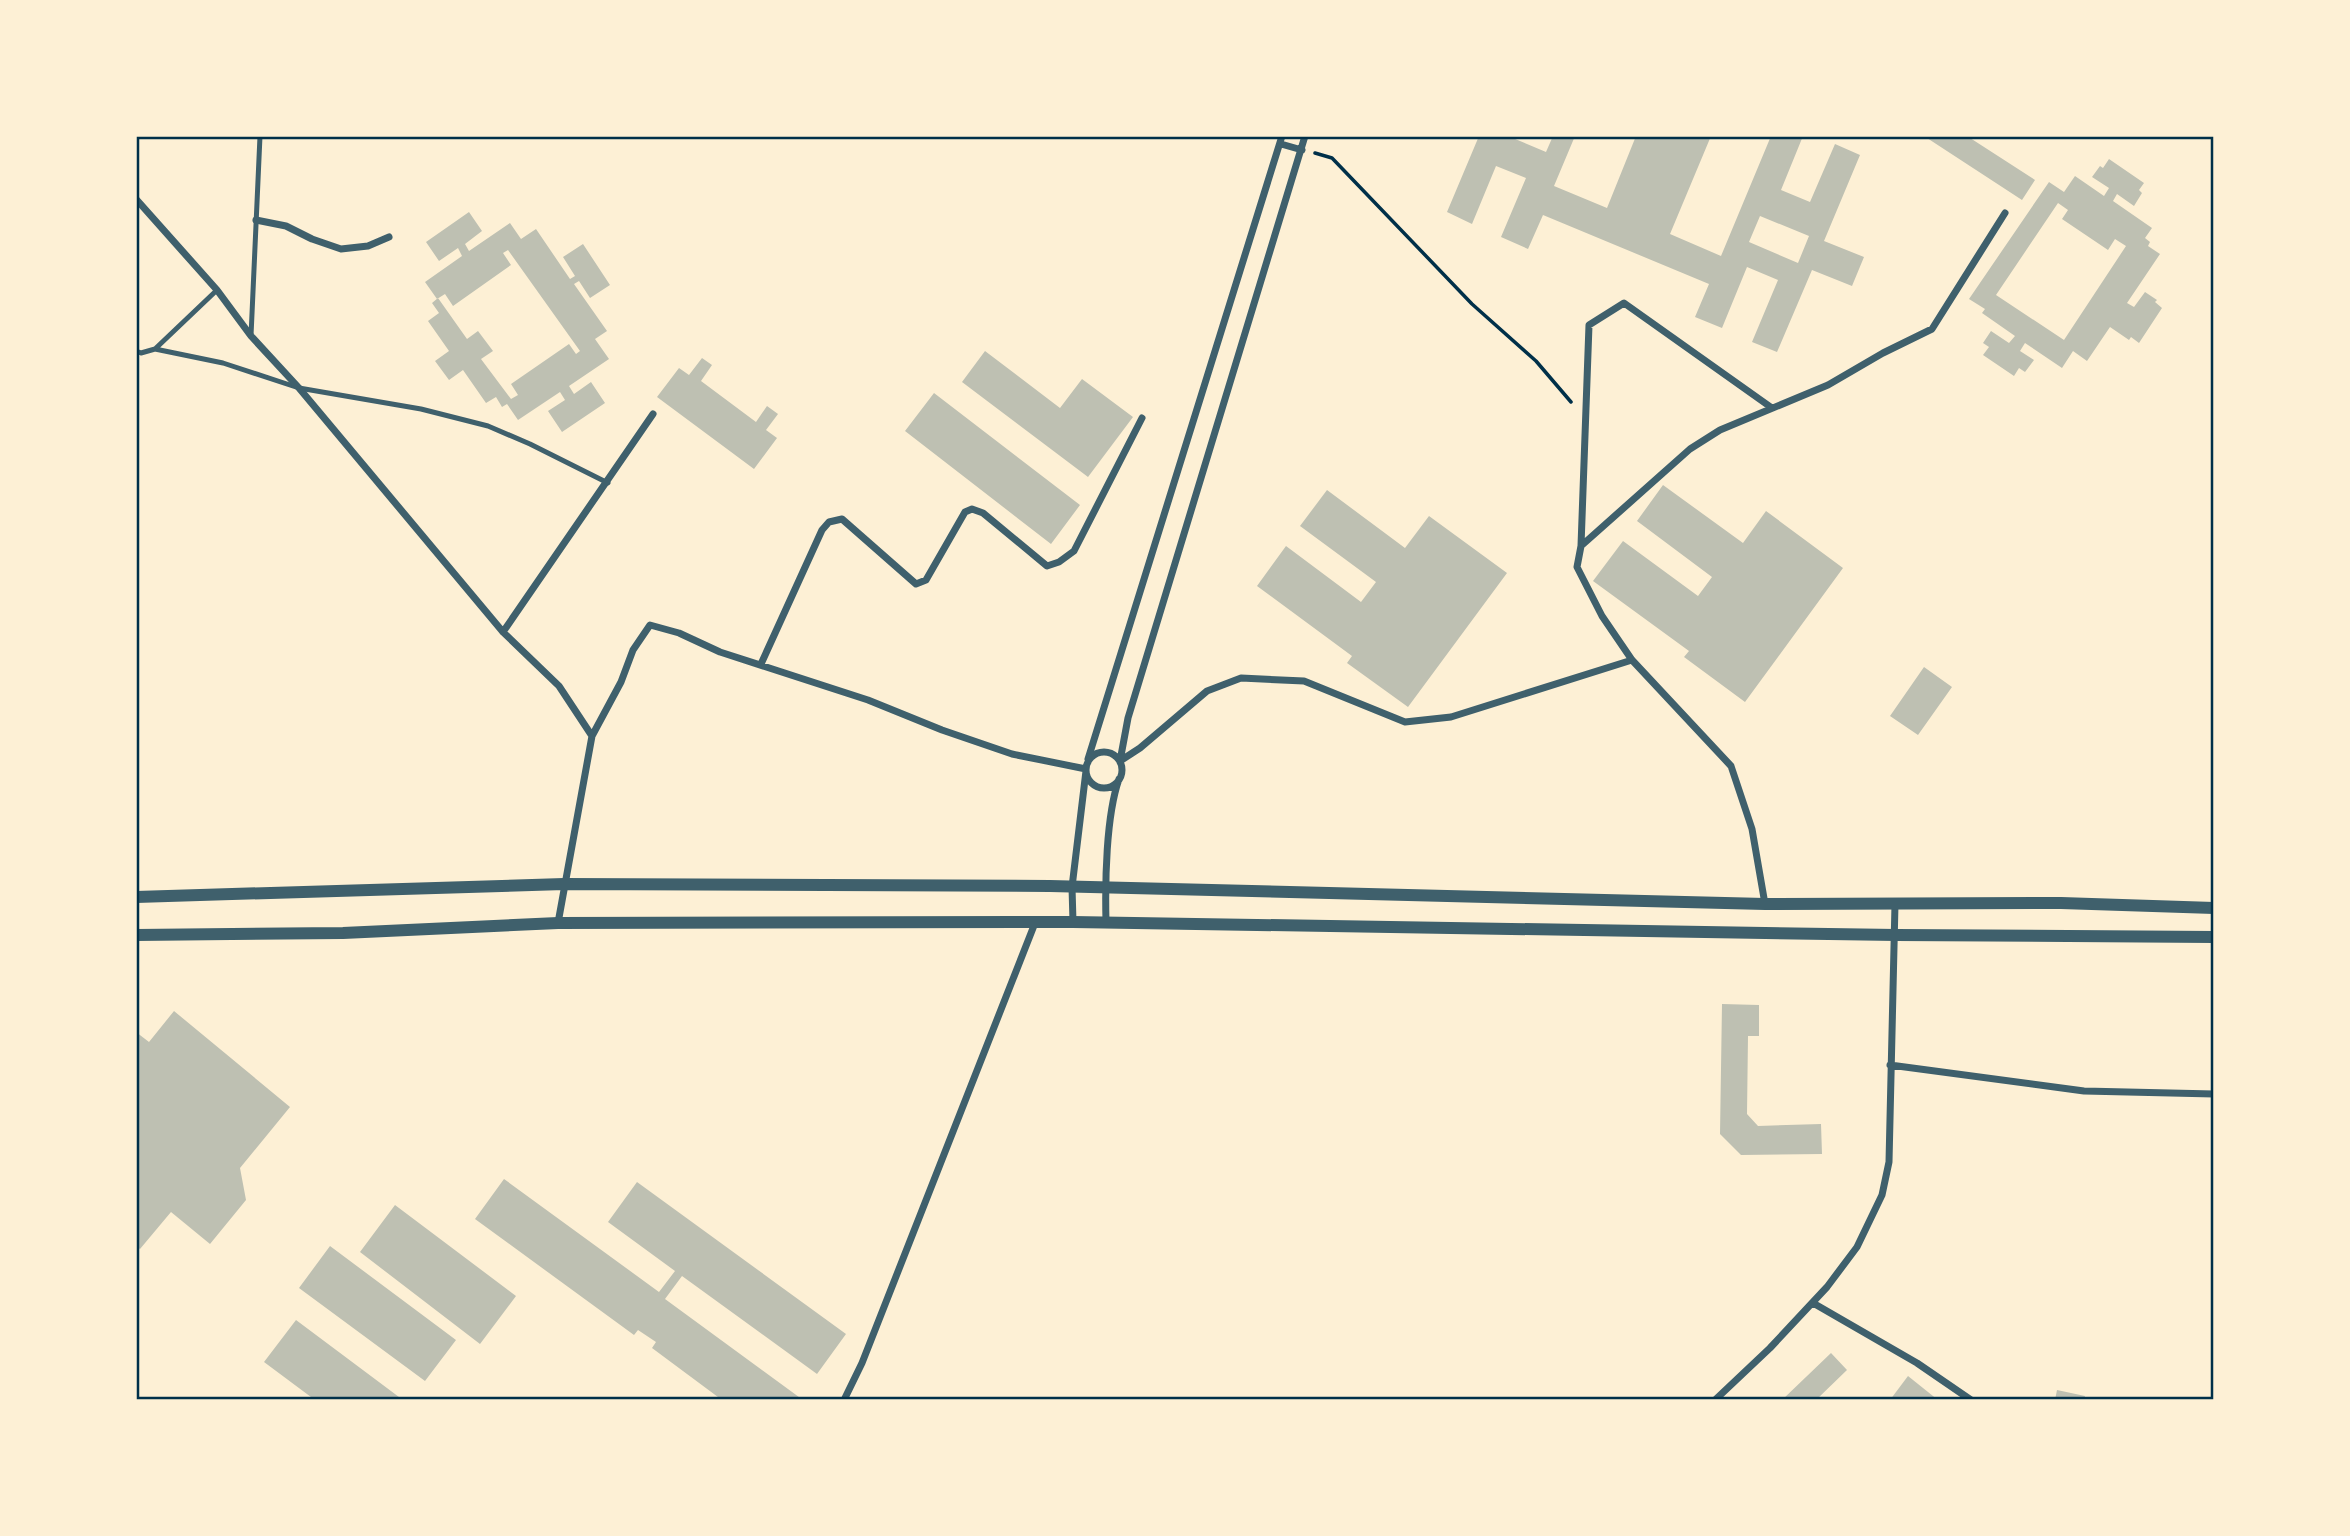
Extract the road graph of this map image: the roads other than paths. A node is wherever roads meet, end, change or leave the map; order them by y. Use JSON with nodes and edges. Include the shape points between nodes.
{"nodes":[{"id":1,"x":260,"y":136,"type":"edge"},
{"id":2,"x":1305,"y":136,"type":"edge"},
{"id":3,"x":1281,"y":140,"type":"edge"},
{"id":4,"x":1301,"y":150,"type":"junction"},
{"id":5,"x":136,"y":199,"type":"edge"},
{"id":6,"x":2006,"y":213,"type":"dead end"},
{"id":7,"x":256,"y":220,"type":"junction"},
{"id":8,"x":389,"y":237,"type":"dead end"},
{"id":9,"x":217,"y":290,"type":"junction"},
{"id":10,"x":251,"y":336,"type":"junction"},
{"id":11,"x":155,"y":349,"type":"junction"},
{"id":12,"x":136,"y":351,"type":"edge"},
{"id":13,"x":299,"y":388,"type":"junction"},
{"id":14,"x":1772,"y":408,"type":"junction"},
{"id":15,"x":653,"y":414,"type":"dead end"},
{"id":16,"x":1142,"y":418,"type":"dead end"},
{"id":17,"x":607,"y":483,"type":"junction"},
{"id":18,"x":1581,"y":546,"type":"junction"},
{"id":19,"x":503,"y":632,"type":"junction"},
{"id":20,"x":1632,"y":660,"type":"junction"},
{"id":21,"x":761,"y":664,"type":"junction"},
{"id":22,"x":592,"y":736,"type":"junction"},
{"id":23,"x":1088,"y":759,"type":"junction"},
{"id":24,"x":1120,"y":761,"type":"junction"},
{"id":25,"x":1086,"y":770,"type":"junction"},
{"id":26,"x":1119,"y":779,"type":"junction"},
{"id":27,"x":564,"y":884,"type":"junction"},
{"id":28,"x":1072,"y":887,"type":"junction"},
{"id":29,"x":1105,"y":888,"type":"junction"},
{"id":30,"x":136,"y":897,"type":"edge"},
{"id":31,"x":1765,"y":904,"type":"junction"},
{"id":32,"x":1895,"y":904,"type":"junction"},
{"id":33,"x":2214,"y":908,"type":"edge"},
{"id":34,"x":1073,"y":922,"type":"junction"},
{"id":35,"x":1106,"y":922,"type":"junction"},
{"id":36,"x":558,"y":923,"type":"junction"},
{"id":37,"x":1035,"y":923,"type":"junction"},
{"id":38,"x":136,"y":935,"type":"edge"},
{"id":39,"x":1896,"y":935,"type":"junction"},
{"id":40,"x":2214,"y":937,"type":"edge"},
{"id":41,"x":1890,"y":1065,"type":"junction"},
{"id":42,"x":2214,"y":1094,"type":"edge"},
{"id":43,"x":1813,"y":1303,"type":"junction"},
{"id":44,"x":844,"y":1399,"type":"edge"},
{"id":45,"x":1715,"y":1399,"type":"edge"},
{"id":46,"x":1971,"y":1399,"type":"edge"}],
"edges":[{"from":1,"to":7,"type":"lane"},
{"from":2,"to":4,"type":"street"},
{"from":3,"to":4,"type":"street"},
{"from":3,"to":23,"type":"street"},
{"from":4,"to":24,"type":"street","via":[[1128,718]]},
{"from":5,"to":9,"type":"street"},
{"from":6,"to":14,"type":"street","via":[[1932,329],[1828,385]]},
{"from":7,"to":8,"type":"street","via":[[286,226],[341,250]]},
{"from":7,"to":10,"type":"lane"},
{"from":9,"to":10,"type":"street"},
{"from":9,"to":11,"type":"lane"},
{"from":10,"to":13,"type":"street"},
{"from":11,"to":12,"type":"lane"},
{"from":11,"to":13,"type":"lane","via":[[223,363]]},
{"from":13,"to":17,"type":"lane","via":[[488,426]]},
{"from":13,"to":19,"type":"street"},
{"from":14,"to":18,"type":"street","via":[[1720,430],[1690,449]]},
{"from":14,"to":18,"type":"street","via":[[1624,303],[1589,325]]},
{"from":15,"to":17,"type":"street"},
{"from":16,"to":21,"type":"street","via":[[1074,551],[1047,566],[972,509],[965,512],[926,580],[916,584],[842,519],[829,522]]},
{"from":17,"to":19,"type":"street"},
{"from":18,"to":20,"type":"street","via":[[1577,567]]},
{"from":19,"to":22,"type":"street","via":[[559,686]]},
{"from":20,"to":24,"type":"street","via":[[1451,717],[1405,722],[1304,681],[1241,678],[1207,691]]},
{"from":20,"to":31,"type":"street","via":[[1731,766],[1752,830]]},
{"from":21,"to":22,"type":"street","via":[[650,625]]},
{"from":21,"to":25,"type":"street","via":[[1012,754]]},
{"from":22,"to":27,"type":"street"},
{"from":23,"to":24,"type":"street","via":[[1105,751]]},
{"from":23,"to":25,"type":"street"},
{"from":24,"to":26,"type":"street"},
{"from":25,"to":26,"type":"street","via":[[1090,782],[1100,788]]},
{"from":25,"to":28,"type":"street"},
{"from":26,"to":29,"type":"street"},
{"from":27,"to":28,"type":"street"},
{"from":27,"to":30,"type":"street"},
{"from":27,"to":36,"type":"street"},
{"from":28,"to":29,"type":"street"},
{"from":28,"to":34,"type":"street"},
{"from":29,"to":31,"type":"street"},
{"from":29,"to":35,"type":"street"},
{"from":31,"to":32,"type":"street"},
{"from":32,"to":33,"type":"street"},
{"from":32,"to":39,"type":"street"},
{"from":34,"to":35,"type":"street"},
{"from":34,"to":37,"type":"street"},
{"from":35,"to":39,"type":"street"},
{"from":36,"to":37,"type":"street"},
{"from":36,"to":38,"type":"street","via":[[343,933]]},
{"from":37,"to":44,"type":"street"},
{"from":39,"to":40,"type":"street"},
{"from":39,"to":41,"type":"street"},
{"from":41,"to":42,"type":"street","via":[[2084,1091]]},
{"from":41,"to":43,"type":"street","via":[[1889,1162],[1882,1195],[1857,1247]]},
{"from":43,"to":45,"type":"street"},
{"from":43,"to":46,"type":"street"}]}
